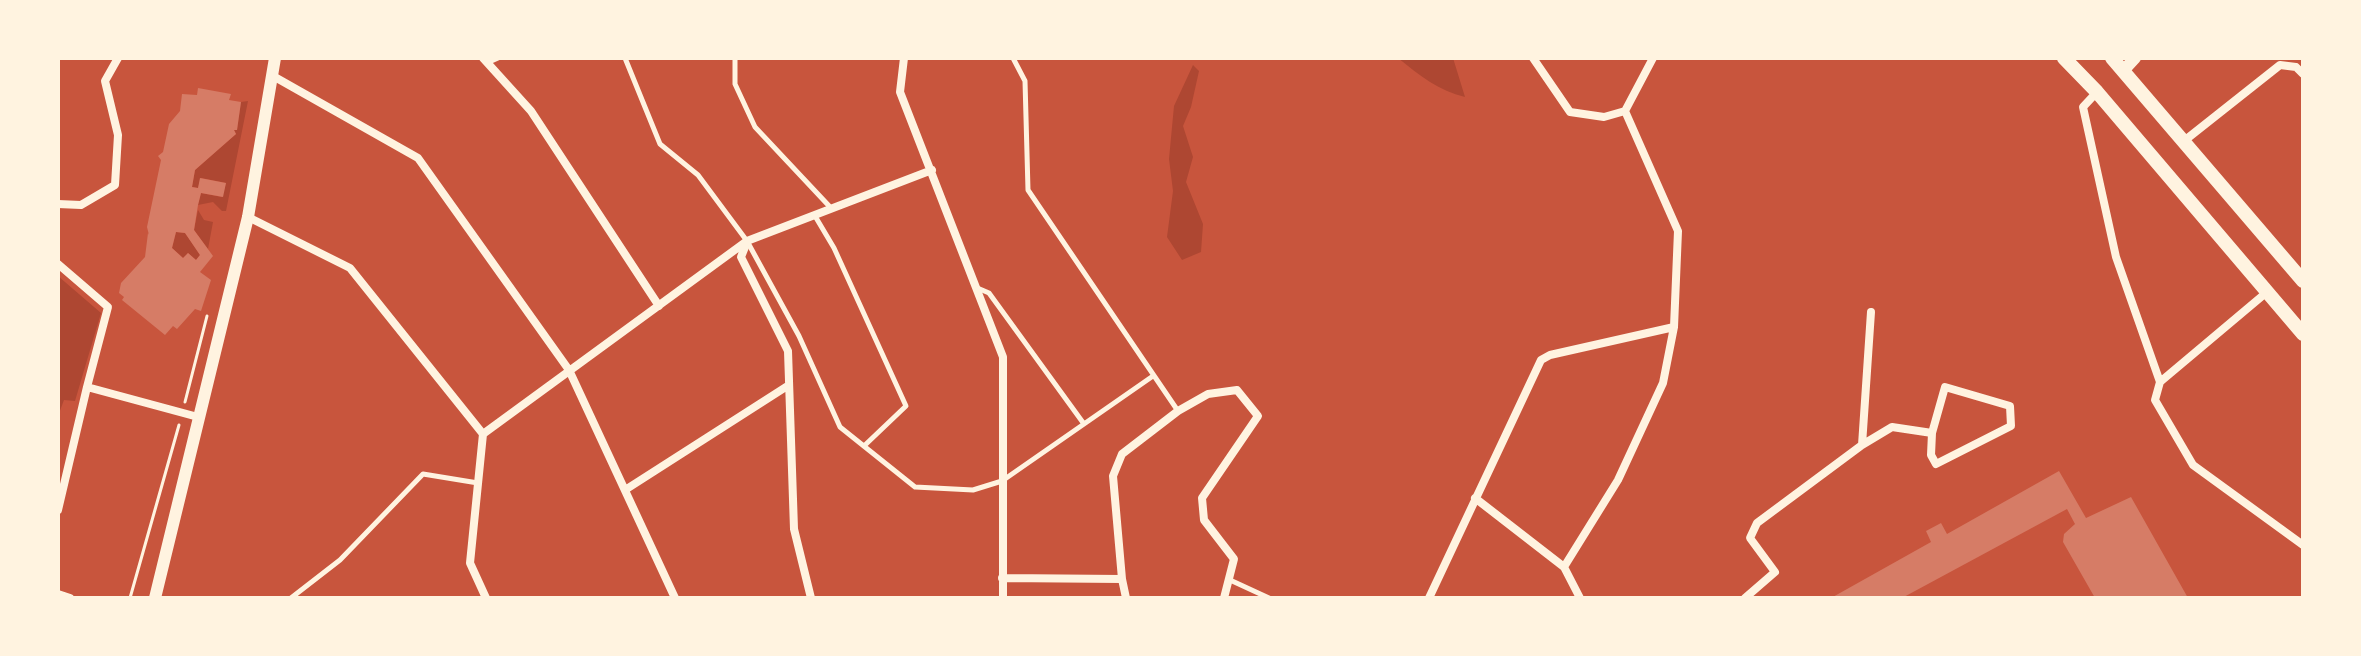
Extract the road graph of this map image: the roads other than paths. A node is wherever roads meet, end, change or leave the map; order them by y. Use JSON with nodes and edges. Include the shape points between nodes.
{"nodes":[{"id":1,"x":118,"y":58,"type":"edge"},
{"id":2,"x":275,"y":58,"type":"edge"},
{"id":3,"x":498,"y":58,"type":"edge"},
{"id":4,"x":625,"y":58,"type":"edge"},
{"id":5,"x":735,"y":58,"type":"edge"},
{"id":6,"x":904,"y":58,"type":"edge"},
{"id":7,"x":1013,"y":58,"type":"edge"},
{"id":8,"x":1533,"y":58,"type":"edge"},
{"id":9,"x":1653,"y":58,"type":"edge"},
{"id":10,"x":2064,"y":58,"type":"edge"},
{"id":11,"x":2112,"y":58,"type":"edge"},
{"id":12,"x":2135,"y":58,"type":"edge"},
{"id":13,"x":486,"y":60,"type":"edge"},
{"id":14,"x":2123,"y":71,"type":"junction"},
{"id":15,"x":2303,"y":74,"type":"edge"},
{"id":16,"x":273,"y":76,"type":"junction"},
{"id":17,"x":2097,"y":92,"type":"junction"},
{"id":18,"x":1625,"y":111,"type":"junction"},
{"id":19,"x":2184,"y":141,"type":"junction"},
{"id":20,"x":932,"y":170,"type":"junction"},
{"id":21,"x":58,"y":204,"type":"edge"},
{"id":22,"x":832,"y":208,"type":"junction"},
{"id":23,"x":815,"y":216,"type":"junction"},
{"id":24,"x":248,"y":217,"type":"junction"},
{"id":25,"x":747,"y":241,"type":"junction"},
{"id":26,"x":58,"y":264,"type":"edge"},
{"id":27,"x":2303,"y":281,"type":"edge"},
{"id":28,"x":974,"y":287,"type":"junction"},
{"id":29,"x":2267,"y":292,"type":"junction"},
{"id":30,"x":659,"y":306,"type":"junction"},
{"id":31,"x":1871,"y":312,"type":"dead end"},
{"id":32,"x":1674,"y":327,"type":"junction"},
{"id":33,"x":2303,"y":334,"type":"edge"},
{"id":34,"x":569,"y":370,"type":"junction"},
{"id":35,"x":1153,"y":376,"type":"junction"},
{"id":36,"x":2160,"y":382,"type":"junction"},
{"id":37,"x":789,"y":385,"type":"junction"},
{"id":38,"x":87,"y":387,"type":"junction"},
{"id":39,"x":1178,"y":411,"type":"junction"},
{"id":40,"x":198,"y":417,"type":"junction"},
{"id":41,"x":1084,"y":424,"type":"junction"},
{"id":42,"x":1932,"y":433,"type":"junction"},
{"id":43,"x":483,"y":434,"type":"junction"},
{"id":44,"x":1862,"y":445,"type":"junction"},
{"id":45,"x":864,"y":446,"type":"junction"},
{"id":46,"x":1002,"y":481,"type":"junction"},
{"id":47,"x":478,"y":483,"type":"junction"},
{"id":48,"x":625,"y":490,"type":"junction"},
{"id":49,"x":1475,"y":498,"type":"junction"},
{"id":50,"x":58,"y":510,"type":"edge"},
{"id":51,"x":2303,"y":545,"type":"edge"},
{"id":52,"x":1564,"y":567,"type":"junction"},
{"id":53,"x":1002,"y":578,"type":"junction"},
{"id":54,"x":1122,"y":579,"type":"junction"},
{"id":55,"x":1230,"y":580,"type":"junction"},
{"id":56,"x":58,"y":594,"type":"edge"},
{"id":57,"x":70,"y":598,"type":"edge"},
{"id":58,"x":155,"y":598,"type":"edge"},
{"id":59,"x":291,"y":598,"type":"edge"},
{"id":60,"x":486,"y":598,"type":"edge"},
{"id":61,"x":675,"y":598,"type":"edge"},
{"id":62,"x":811,"y":598,"type":"edge"},
{"id":63,"x":1003,"y":598,"type":"edge"},
{"id":64,"x":1126,"y":598,"type":"edge"},
{"id":65,"x":1224,"y":598,"type":"edge"},
{"id":66,"x":1269,"y":598,"type":"edge"},
{"id":67,"x":1429,"y":598,"type":"edge"},
{"id":68,"x":1580,"y":598,"type":"edge"},
{"id":69,"x":1745,"y":598,"type":"edge"}],
"edges":[{"from":1,"to":21,"type":"street","via":[[105,81],[118,135],[115,185],[81,205]]},
{"from":2,"to":16,"type":"street"},
{"from":3,"to":13,"type":"lane"},
{"from":4,"to":25,"type":"lane","via":[[660,144],[698,175]]},
{"from":5,"to":22,"type":"lane","via":[[735,84],[755,127]]},
{"from":6,"to":20,"type":"street","via":[[900,92]]},
{"from":7,"to":35,"type":"lane","via":[[1025,81],[1028,190]]},
{"from":8,"to":18,"type":"street","via":[[1570,112],[1604,117]]},
{"from":9,"to":18,"type":"street"},
{"from":10,"to":17,"type":"main road"},
{"from":11,"to":14,"type":"main road"},
{"from":12,"to":14,"type":"street"},
{"from":13,"to":30,"type":"street","via":[[531,111]]},
{"from":14,"to":19,"type":"main road"},
{"from":15,"to":19,"type":"street","via":[[2280,65]]},
{"from":16,"to":24,"type":"street"},
{"from":16,"to":34,"type":"street","via":[[418,158]]},
{"from":17,"to":29,"type":"main road"},
{"from":17,"to":36,"type":"street","via":[[2083,107],[2116,257]]},
{"from":18,"to":32,"type":"street","via":[[1678,231]]},
{"from":19,"to":27,"type":"main road"},
{"from":20,"to":22,"type":"street"},
{"from":20,"to":28,"type":"street"},
{"from":22,"to":23,"type":"street"},
{"from":23,"to":25,"type":"street"},
{"from":23,"to":45,"type":"lane","via":[[906,406]]},
{"from":24,"to":40,"type":"street"},
{"from":24,"to":43,"type":"street","via":[[350,268]]},
{"from":25,"to":30,"type":"street"},
{"from":25,"to":37,"type":"street","via":[[741,257],[788,351]]},
{"from":25,"to":45,"type":"lane","via":[[799,336],[840,427]]},
{"from":26,"to":38,"type":"street","via":[[108,307]]},
{"from":28,"to":41,"type":"lane","via":[[989,293]]},
{"from":28,"to":46,"type":"street","via":[[1003,357]]},
{"from":29,"to":33,"type":"main road"},
{"from":29,"to":36,"type":"street"},
{"from":30,"to":34,"type":"street"},
{"from":31,"to":44,"type":"street"},
{"from":32,"to":49,"type":"street","via":[[1541,360]]},
{"from":32,"to":52,"type":"street","via":[[1663,383],[1618,480]]},
{"from":34,"to":43,"type":"street"},
{"from":34,"to":48,"type":"street"},
{"from":35,"to":39,"type":"lane"},
{"from":35,"to":41,"type":"lane"},
{"from":36,"to":51,"type":"street","via":[[2155,400],[2193,465]]},
{"from":37,"to":48,"type":"street"},
{"from":37,"to":62,"type":"street","via":[[794,529]]},
{"from":38,"to":40,"type":"street"},
{"from":38,"to":50,"type":"street"},
{"from":39,"to":54,"type":"street","via":[[1122,454],[1113,476]]},
{"from":39,"to":55,"type":"street","via":[[1208,394],[1237,390],[1258,416],[1202,498],[1204,520],[1234,559]]},
{"from":40,"to":58,"type":"street"},
{"from":41,"to":46,"type":"lane"},
{"from":42,"to":42,"type":"street","via":[[1945,387],[2010,406],[2011,426],[1936,464]]},
{"from":42,"to":44,"type":"street","via":[[1892,427]]},
{"from":43,"to":47,"type":"street"},
{"from":44,"to":69,"type":"street","via":[[1757,523],[1750,538],[1775,572]]},
{"from":45,"to":46,"type":"lane","via":[[915,487],[973,490]]},
{"from":46,"to":53,"type":"street"},
{"from":47,"to":59,"type":"lane","via":[[423,474],[340,560]]},
{"from":47,"to":60,"type":"street","via":[[470,563]]},
{"from":48,"to":61,"type":"street"},
{"from":49,"to":52,"type":"street"},
{"from":49,"to":67,"type":"street"},
{"from":52,"to":68,"type":"street"},
{"from":53,"to":54,"type":"street"},
{"from":53,"to":63,"type":"street"},
{"from":54,"to":64,"type":"street"},
{"from":55,"to":65,"type":"street"},
{"from":55,"to":66,"type":"lane"},
{"from":56,"to":57,"type":"street"}]}
